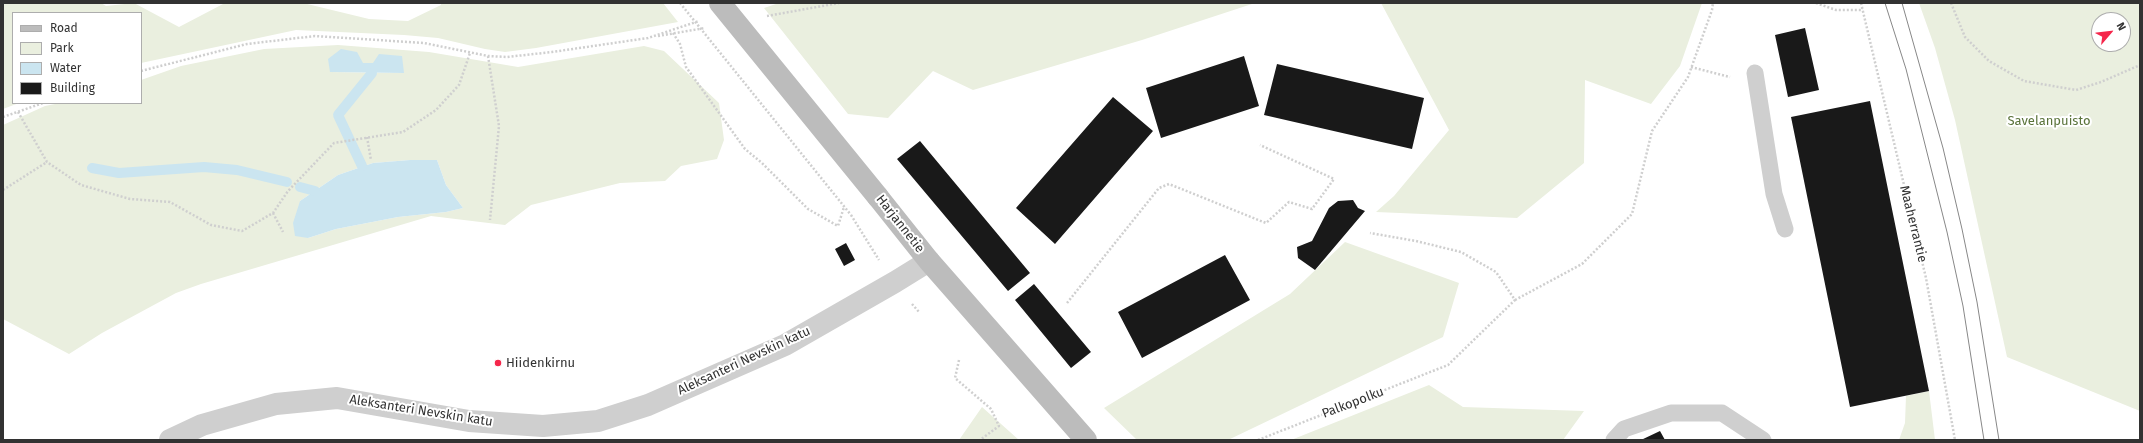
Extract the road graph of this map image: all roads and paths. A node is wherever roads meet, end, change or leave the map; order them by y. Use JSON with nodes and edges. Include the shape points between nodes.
{"nodes":[{"id":1,"x":680,"y":3,"type":"edge"},
{"id":2,"x":720,"y":3,"type":"edge"},
{"id":3,"x":1713,"y":3,"type":"edge"},
{"id":4,"x":1816,"y":3,"type":"edge"},
{"id":5,"x":1861,"y":3,"type":"edge"},
{"id":6,"x":1951,"y":3,"type":"edge"},
{"id":7,"x":1863,"y":10,"type":"junction"},
{"id":8,"x":700,"y":20,"type":"dead end"},
{"id":9,"x":673,"y":33,"type":"dead end"},
{"id":10,"x":470,"y":53,"type":"junction"},
{"id":11,"x":488,"y":56,"type":"junction"},
{"id":12,"x":2140,"y":65,"type":"edge"},
{"id":13,"x":1691,"y":67,"type":"junction"},
{"id":14,"x":142,"y":71,"type":"edge"},
{"id":15,"x":1755,"y":73,"type":"joint"},
{"id":16,"x":39,"y":104,"type":"edge"},
{"id":17,"x":18,"y":112,"type":"junction"},
{"id":18,"x":3,"y":117,"type":"edge"},
{"id":19,"x":366,"y":137,"type":"junction"},
{"id":20,"x":1260,"y":145,"type":"dead end"},
{"id":21,"x":371,"y":160,"type":"dead end"},
{"id":22,"x":47,"y":162,"type":"junction"},
{"id":23,"x":3,"y":190,"type":"edge"},
{"id":24,"x":844,"y":206,"type":"junction"},
{"id":25,"x":273,"y":213,"type":"junction"},
{"id":26,"x":851,"y":215,"type":"dead end"},
{"id":27,"x":490,"y":220,"type":"dead end"},
{"id":28,"x":1785,"y":229,"type":"dead end"},
{"id":29,"x":284,"y":232,"type":"dead end"},
{"id":30,"x":1370,"y":233,"type":"dead end"},
{"id":31,"x":929,"y":261,"type":"junction"},
{"id":32,"x":1515,"y":300,"type":"junction"},
{"id":33,"x":1067,"y":303,"type":"dead end"},
{"id":34,"x":959,"y":360,"type":"dead end"},
{"id":35,"x":170,"y":440,"type":"edge"},
{"id":36,"x":980,"y":440,"type":"edge"},
{"id":37,"x":1086,"y":440,"type":"edge"},
{"id":38,"x":1258,"y":440,"type":"edge"},
{"id":39,"x":1614,"y":440,"type":"edge"},
{"id":40,"x":1763,"y":440,"type":"edge"},
{"id":41,"x":1955,"y":440,"type":"edge"}],
"edges":[{"from":1,"to":24,"type":"path","bridge":true},
{"from":2,"to":31,"type":"street","name":"Harjannetie","bridge":true},
{"from":3,"to":13,"type":"path"},
{"from":4,"to":7,"type":"path","via":[[1836,10]]},
{"from":5,"to":7,"type":"path","name":"Maaherrantie"},
{"from":6,"to":12,"type":"path","via":[[1965,37],[1989,61],[2024,81],[2076,90]]},
{"from":7,"to":41,"type":"path","name":"Maaherrantie","via":[[1873,62],[1926,278]]},
{"from":8,"to":11,"type":"path","via":[[648,38],[552,52]]},
{"from":9,"to":24,"type":"path","via":[[680,44],[686,67],[745,149],[808,209],[838,226]]},
{"from":10,"to":11,"type":"path"},
{"from":10,"to":14,"type":"path","via":[[424,42],[315,36],[247,44]]},
{"from":10,"to":19,"type":"path","via":[[459,85],[436,110],[403,132]]},
{"from":11,"to":27,"type":"path","via":[[499,126]]},
{"from":13,"to":15,"type":"path","via":[[1730,77]]},
{"from":13,"to":32,"type":"path","via":[[1688,77],[1652,131],[1632,214],[1582,264]]},
{"from":15,"to":28,"type":"lane","via":[[1774,194]]},
{"from":16,"to":17,"type":"path"},
{"from":17,"to":18,"type":"path"},
{"from":17,"to":22,"type":"path"},
{"from":19,"to":21,"type":"path"},
{"from":19,"to":25,"type":"path","via":[[334,143],[288,191]]},
{"from":20,"to":33,"type":"path","via":[[1334,179],[1312,209],[1289,202],[1266,223],[1169,184],[1159,188]]},
{"from":22,"to":23,"type":"path"},
{"from":22,"to":25,"type":"path","via":[[81,186],[130,199],[170,202],[211,225],[242,231]]},
{"from":24,"to":26,"type":"path","bridge":true},
{"from":25,"to":29,"type":"path"},
{"from":30,"to":32,"type":"path","via":[[1416,240],[1461,252],[1496,272]]},
{"from":31,"to":35,"type":"street","name":"Aleksanteri Nevskin katu","via":[[785,345],[648,405],[598,421],[543,426],[469,421],[338,398],[276,404],[202,425]]},
{"from":31,"to":37,"type":"street","name":"Harjannetie"},
{"from":32,"to":38,"type":"path","name":"Palkopolku","via":[[1448,365]]},
{"from":34,"to":36,"type":"path","via":[[954,378],[991,409],[999,426]]},
{"from":39,"to":40,"type":"lane","via":[[1624,429],[1671,413],[1722,413]]}]}
